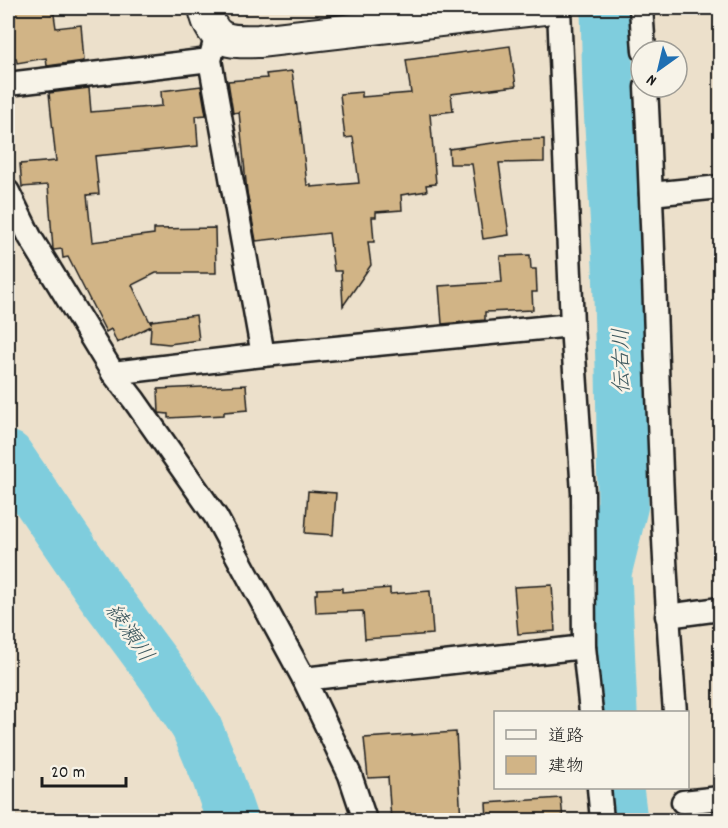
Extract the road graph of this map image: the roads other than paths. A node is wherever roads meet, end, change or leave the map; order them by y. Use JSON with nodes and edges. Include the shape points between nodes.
{"nodes":[{"id":1,"x":544,"y":8,"type":"edge"},
{"id":2,"x":559,"y":8,"type":"edge"},
{"id":3,"x":641,"y":8,"type":"edge"},
{"id":4,"x":211,"y":34,"type":"edge"},
{"id":5,"x":643,"y":39,"type":"edge"},
{"id":6,"x":8,"y":84,"type":"edge"},
{"id":7,"x":647,"y":99,"type":"edge"},
{"id":8,"x":720,"y":187,"type":"edge"},
{"id":9,"x":8,"y":192,"type":"edge"},
{"id":10,"x":651,"y":194,"type":"junction"},
{"id":11,"x":572,"y":325,"type":"junction"},
{"id":12,"x":263,"y":355,"type":"junction"},
{"id":13,"x":113,"y":373,"type":"junction"},
{"id":14,"x":720,"y":609,"type":"edge"},
{"id":15,"x":667,"y":616,"type":"junction"},
{"id":16,"x":584,"y":647,"type":"junction"},
{"id":17,"x":304,"y":679,"type":"junction"},
{"id":18,"x":591,"y":711,"type":"edge"},
{"id":19,"x":675,"y":711,"type":"edge"},
{"id":20,"x":599,"y":789,"type":"edge"},
{"id":21,"x":720,"y":798,"type":"edge"},
{"id":22,"x":683,"y":803,"type":"edge"},
{"id":23,"x":365,"y":820,"type":"edge"},
{"id":24,"x":602,"y":820,"type":"edge"}],
"edges":[{"from":1,"to":4,"type":"street","via":[[259,41],[231,42]]},
{"from":2,"to":11,"type":"street"},
{"from":3,"to":5,"type":"street"},
{"from":4,"to":6,"type":"street"},
{"from":4,"to":12,"type":"street"},
{"from":7,"to":10,"type":"street"},
{"from":8,"to":10,"type":"street"},
{"from":9,"to":13,"type":"street","via":[[30,237]]},
{"from":10,"to":15,"type":"street"},
{"from":11,"to":12,"type":"street"},
{"from":11,"to":16,"type":"street","via":[[583,493]]},
{"from":12,"to":13,"type":"street"},
{"from":13,"to":17,"type":"street","via":[[216,517]]},
{"from":14,"to":15,"type":"street"},
{"from":15,"to":19,"type":"street"},
{"from":16,"to":17,"type":"street"},
{"from":16,"to":18,"type":"street"},
{"from":17,"to":23,"type":"street","via":[[350,775]]},
{"from":20,"to":24,"type":"street"},
{"from":21,"to":22,"type":"street"}]}
